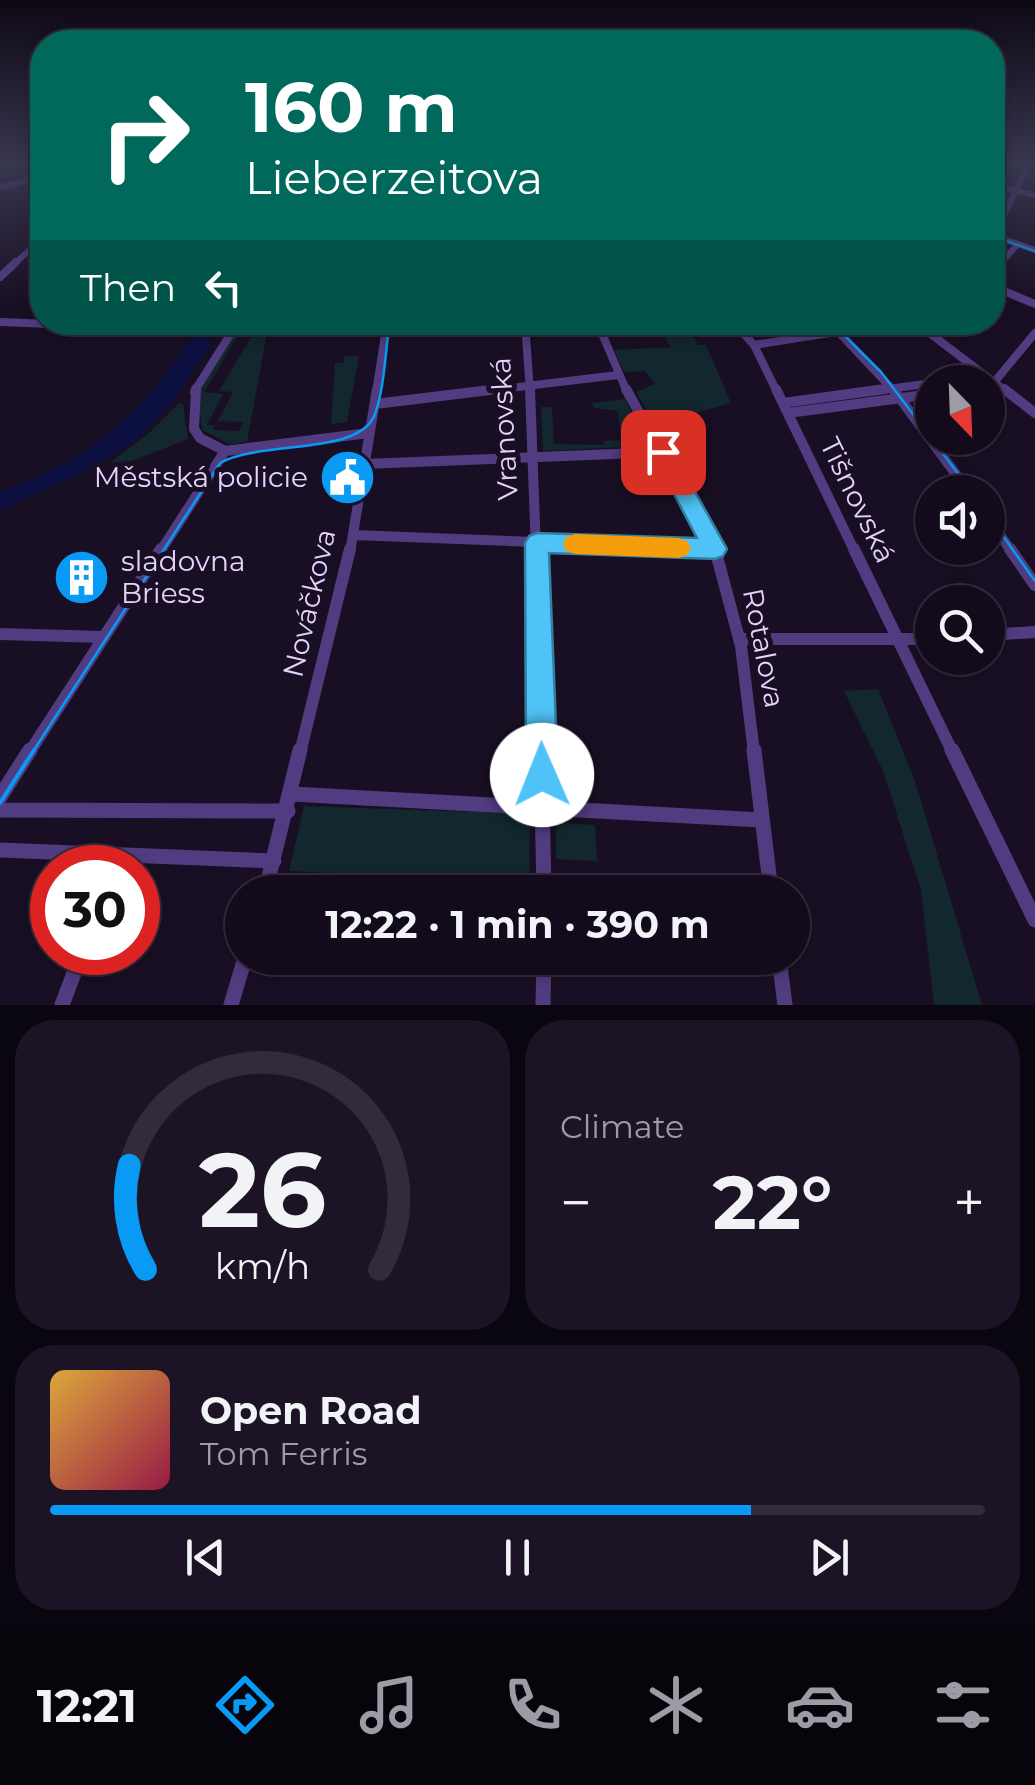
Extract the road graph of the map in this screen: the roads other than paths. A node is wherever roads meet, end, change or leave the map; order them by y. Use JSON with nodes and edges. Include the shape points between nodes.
{"nodes":[{"id":1,"x":1005,"y":240,"type":"edge"},
{"id":2,"x":1018,"y":244,"type":"junction"},
{"id":3,"x":30,"y":250,"type":"edge"},
{"id":4,"x":1035,"y":250,"type":"edge"},
{"id":5,"x":1005,"y":258,"type":"edge"},
{"id":6,"x":0,"y":276,"type":"edge"},
{"id":7,"x":1005,"y":291,"type":"edge"},
{"id":8,"x":1035,"y":304,"type":"edge"},
{"id":9,"x":0,"y":322,"type":"edge"},
{"id":10,"x":30,"y":323,"type":"edge"},
{"id":11,"x":1035,"y":333,"type":"edge"},
{"id":12,"x":230,"y":335,"type":"edge"},
{"id":13,"x":385,"y":335,"type":"edge"},
{"id":14,"x":526,"y":335,"type":"edge"},
{"id":15,"x":602,"y":335,"type":"edge"},
{"id":16,"x":744,"y":335,"type":"edge"},
{"id":17,"x":822,"y":335,"type":"edge"},
{"id":18,"x":843,"y":335,"type":"edge"},
{"id":19,"x":931,"y":335,"type":"edge"},
{"id":20,"x":754,"y":346,"type":"junction"},
{"id":21,"x":969,"y":365,"type":"edge"},
{"id":22,"x":1005,"y":366,"type":"edge"},
{"id":23,"x":618,"y":375,"type":"junction"},
{"id":24,"x":532,"y":385,"type":"junction"},
{"id":25,"x":915,"y":386,"type":"edge"},
{"id":26,"x":893,"y":389,"type":"junction"},
{"id":27,"x":1005,"y":392,"type":"edge"},
{"id":28,"x":915,"y":396,"type":"edge"},
{"id":29,"x":900,"y":398,"type":"junction"},
{"id":30,"x":1015,"y":399,"type":"junction"},
{"id":31,"x":375,"y":404,"type":"junction"},
{"id":32,"x":786,"y":408,"type":"junction"},
{"id":33,"x":1035,"y":413,"type":"edge"},
{"id":34,"x":1035,"y":422,"type":"edge"},
{"id":35,"x":369,"y":433,"type":"junction"},
{"id":36,"x":225,"y":451,"type":"junction"},
{"id":37,"x":663,"y":452,"type":"junction"},
{"id":38,"x":534,"y":457,"type":"junction"},
{"id":39,"x":365,"y":464,"type":"junction"},
{"id":40,"x":957,"y":475,"type":"edge"},
{"id":41,"x":354,"y":535,"type":"junction"},
{"id":42,"x":1005,"y":542,"type":"edge"},
{"id":43,"x":537,"y":543,"type":"junction"},
{"id":44,"x":715,"y":549,"type":"junction"},
{"id":45,"x":1035,"y":585,"type":"edge"},
{"id":46,"x":1035,"y":632,"type":"edge"},
{"id":47,"x":0,"y":634,"type":"edge"},
{"id":48,"x":1005,"y":634,"type":"edge"},
{"id":49,"x":102,"y":637,"type":"junction"},
{"id":50,"x":739,"y":638,"type":"junction"},
{"id":51,"x":915,"y":640,"type":"edge"},
{"id":52,"x":898,"y":641,"type":"junction"},
{"id":53,"x":292,"y":794,"type":"junction"},
{"id":54,"x":0,"y":797,"type":"edge"},
{"id":55,"x":543,"y":809,"type":"junction"},
{"id":56,"x":0,"y":810,"type":"edge"},
{"id":57,"x":288,"y":811,"type":"junction"},
{"id":58,"x":762,"y":820,"type":"junction"},
{"id":59,"x":0,"y":850,"type":"edge"},
{"id":60,"x":30,"y":853,"type":"edge"},
{"id":61,"x":160,"y":861,"type":"edge"},
{"id":62,"x":274,"y":861,"type":"junction"},
{"id":63,"x":270,"y":875,"type":"edge"},
{"id":64,"x":544,"y":875,"type":"edge"},
{"id":65,"x":768,"y":875,"type":"edge"},
{"id":66,"x":1034,"y":913,"type":"edge"},
{"id":67,"x":73,"y":975,"type":"edge"},
{"id":68,"x":240,"y":975,"type":"edge"},
{"id":69,"x":544,"y":975,"type":"edge"},
{"id":70,"x":781,"y":975,"type":"edge"},
{"id":71,"x":62,"y":1005,"type":"edge"},
{"id":72,"x":231,"y":1005,"type":"edge"},
{"id":73,"x":544,"y":1005,"type":"edge"},
{"id":74,"x":785,"y":1005,"type":"edge"}],
"edges":[{"from":1,"to":2,"type":"street"},
{"from":2,"to":4,"type":"street"},
{"from":2,"to":5,"type":"street"},
{"from":3,"to":6,"type":"street"},
{"from":7,"to":8,"type":"street"},
{"from":9,"to":10,"type":"street"},
{"from":11,"to":22,"type":"street"},
{"from":12,"to":36,"type":"street","via":[[193,394],[194,429]]},
{"from":13,"to":31,"type":"street","name":"Nováčkova"},
{"from":14,"to":24,"type":"street","name":"Vranovská"},
{"from":15,"to":23,"type":"street","name":"Rotalova"},
{"from":16,"to":20,"type":"street","name":"Tišnovská"},
{"from":17,"to":20,"type":"street"},
{"from":18,"to":26,"type":"street"},
{"from":19,"to":21,"type":"street"},
{"from":20,"to":32,"type":"street","name":"Tišnovská"},
{"from":23,"to":24,"type":"street"},
{"from":23,"to":37,"type":"street","name":"Rotalova"},
{"from":24,"to":31,"type":"street"},
{"from":24,"to":38,"type":"street","name":"Vranovská"},
{"from":25,"to":26,"type":"street"},
{"from":26,"to":29,"type":"street"},
{"from":26,"to":32,"type":"street"},
{"from":27,"to":30,"type":"street"},
{"from":28,"to":29,"type":"street"},
{"from":29,"to":32,"type":"street"},
{"from":29,"to":40,"type":"street"},
{"from":30,"to":33,"type":"street"},
{"from":30,"to":34,"type":"street"},
{"from":31,"to":35,"type":"street","name":"Nováčkova"},
{"from":32,"to":52,"type":"street","name":"Tišnovská"},
{"from":35,"to":36,"type":"street"},
{"from":35,"to":39,"type":"street","name":"Nováčkova"},
{"from":36,"to":49,"type":"street"},
{"from":37,"to":38,"type":"street"},
{"from":37,"to":44,"type":"street","name":"Rotalova"},
{"from":38,"to":39,"type":"street"},
{"from":38,"to":43,"type":"street","name":"Vranovská"},
{"from":39,"to":41,"type":"street","name":"Nováčkova"},
{"from":41,"to":43,"type":"street"},
{"from":41,"to":53,"type":"street","name":"Nováčkova"},
{"from":42,"to":45,"type":"street"},
{"from":43,"to":44,"type":"street"},
{"from":43,"to":55,"type":"street","name":"Vranovská"},
{"from":44,"to":50,"type":"street","name":"Rotalova"},
{"from":46,"to":48,"type":"street"},
{"from":47,"to":49,"type":"street"},
{"from":49,"to":54,"type":"street"},
{"from":50,"to":52,"type":"street"},
{"from":50,"to":58,"type":"street","name":"Rotalova"},
{"from":51,"to":52,"type":"street"},
{"from":52,"to":66,"type":"street","name":"Tišnovská"},
{"from":53,"to":55,"type":"street"},
{"from":53,"to":57,"type":"street","name":"Nováčkova"},
{"from":55,"to":58,"type":"street"},
{"from":55,"to":64,"type":"street","name":"Vranovská"},
{"from":56,"to":57,"type":"street"},
{"from":57,"to":62,"type":"street","name":"Nováčkova"},
{"from":58,"to":65,"type":"street","name":"Rotalova"},
{"from":59,"to":60,"type":"street"},
{"from":61,"to":62,"type":"street"},
{"from":62,"to":63,"type":"street","name":"Nováčkova"},
{"from":67,"to":71,"type":"street"},
{"from":68,"to":72,"type":"street"},
{"from":69,"to":73,"type":"street"},
{"from":70,"to":74,"type":"street"}]}
